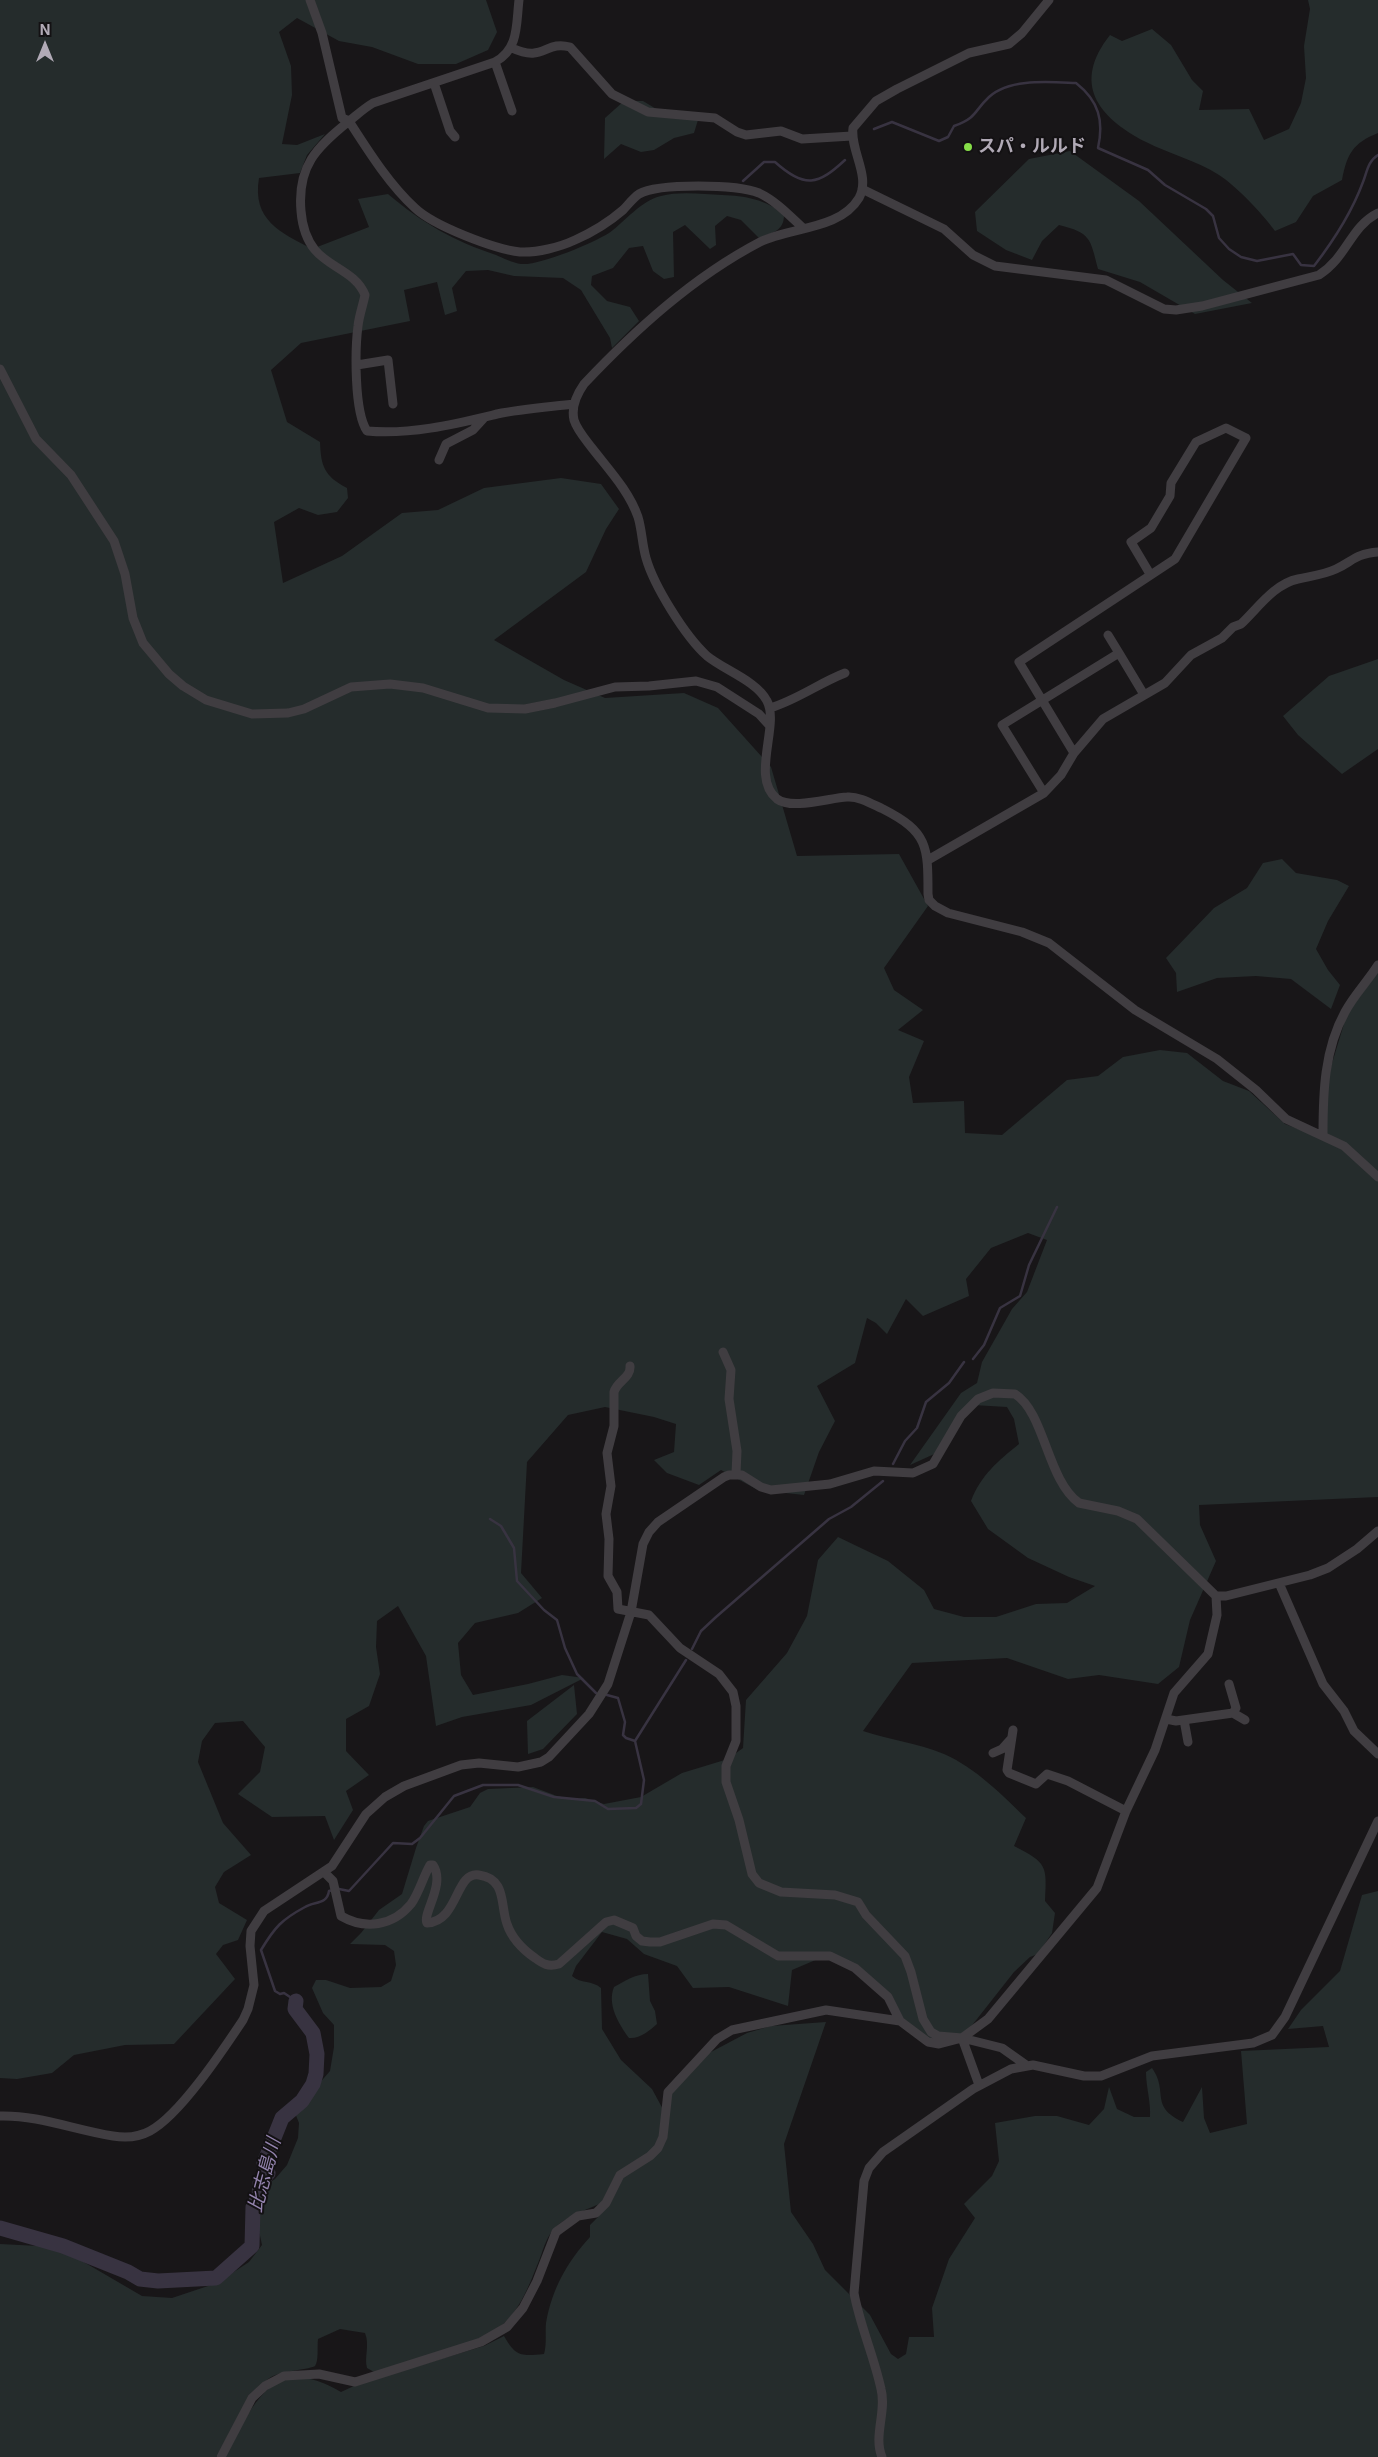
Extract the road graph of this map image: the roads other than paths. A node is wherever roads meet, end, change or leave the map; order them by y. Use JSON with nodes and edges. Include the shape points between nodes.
{"nodes":[{"id":1,"x":310,"y":0,"type":"edge"},
{"id":2,"x":519,"y":0,"type":"edge"},
{"id":3,"x":1049,"y":0,"type":"edge"},
{"id":4,"x":512,"y":48,"type":"junction"},
{"id":5,"x":495,"y":62,"type":"junction"},
{"id":6,"x":434,"y":83,"type":"junction"},
{"id":7,"x":512,"y":110,"type":"dead end"},
{"id":8,"x":349,"y":121,"type":"junction"},
{"id":9,"x":852,"y":136,"type":"junction"},
{"id":10,"x":455,"y":137,"type":"dead end"},
{"id":11,"x":862,"y":189,"type":"junction"},
{"id":12,"x":1378,"y":213,"type":"edge"},
{"id":13,"x":803,"y":228,"type":"junction"},
{"id":14,"x":357,"y":365,"type":"junction"},
{"id":15,"x":0,"y":369,"type":"edge"},
{"id":16,"x":394,"y":404,"type":"dead end"},
{"id":17,"x":574,"y":404,"type":"junction"},
{"id":18,"x":484,"y":418,"type":"junction"},
{"id":19,"x":439,"y":460,"type":"dead end"},
{"id":20,"x":1378,"y":552,"type":"edge"},
{"id":21,"x":1150,"y":574,"type":"junction"},
{"id":22,"x":1108,"y":636,"type":"dead end"},
{"id":23,"x":1119,"y":653,"type":"junction"},
{"id":24,"x":845,"y":673,"type":"dead end"},
{"id":25,"x":1143,"y":693,"type":"junction"},
{"id":26,"x":1043,"y":701,"type":"junction"},
{"id":27,"x":770,"y":708,"type":"junction"},
{"id":28,"x":769,"y":725,"type":"junction"},
{"id":29,"x":1074,"y":753,"type":"junction"},
{"id":30,"x":1044,"y":793,"type":"junction"},
{"id":31,"x":928,"y":860,"type":"junction"},
{"id":32,"x":1378,"y":965,"type":"edge"},
{"id":33,"x":1323,"y":1136,"type":"junction"},
{"id":34,"x":1378,"y":1177,"type":"edge"},
{"id":35,"x":723,"y":1352,"type":"dead end"},
{"id":36,"x":630,"y":1366,"type":"dead end"},
{"id":37,"x":736,"y":1474,"type":"junction"},
{"id":38,"x":1378,"y":1531,"type":"edge"},
{"id":39,"x":1279,"y":1583,"type":"junction"},
{"id":40,"x":1216,"y":1596,"type":"junction"},
{"id":41,"x":631,"y":1612,"type":"junction"},
{"id":42,"x":1229,"y":1684,"type":"dead end"},
{"id":43,"x":1233,"y":1712,"type":"junction"},
{"id":44,"x":1166,"y":1719,"type":"junction"},
{"id":45,"x":1184,"y":1720,"type":"junction"},
{"id":46,"x":1245,"y":1720,"type":"dead end"},
{"id":47,"x":1188,"y":1742,"type":"dead end"},
{"id":48,"x":993,"y":1754,"type":"dead end"},
{"id":49,"x":1378,"y":1754,"type":"edge"},
{"id":50,"x":1126,"y":1811,"type":"junction"},
{"id":51,"x":1378,"y":1822,"type":"edge"},
{"id":52,"x":324,"y":1872,"type":"junction"},
{"id":53,"x":900,"y":2021,"type":"junction"},
{"id":54,"x":962,"y":2038,"type":"junction"},
{"id":55,"x":1026,"y":2065,"type":"junction"},
{"id":56,"x":979,"y":2085,"type":"junction"},
{"id":57,"x":0,"y":2116,"type":"edge"},
{"id":58,"x":221,"y":2457,"type":"edge"},
{"id":59,"x":882,"y":2457,"type":"edge"}],
"edges":[{"from":1,"to":8,"type":"street","via":[[322,33],[342,118]]},
{"from":2,"to":4,"type":"street"},
{"from":3,"to":9,"type":"street","via":[[1009,44],[969,53],[876,101],[858,121]]},
{"from":4,"to":5,"type":"street"},
{"from":4,"to":9,"type":"street","via":[[535,55],[555,46],[570,47],[612,94],[648,112],[715,118],[746,135],[781,131],[802,139]]},
{"from":5,"to":6,"type":"street"},
{"from":5,"to":7,"type":"street"},
{"from":6,"to":8,"type":"street","via":[[373,103]]},
{"from":6,"to":10,"type":"street"},
{"from":8,"to":13,"type":"street","via":[[389,180],[416,210],[435,222],[504,249],[529,251],[572,241],[606,224],[638,194],[666,186],[758,192],[776,202]]},
{"from":8,"to":14,"type":"street","via":[[310,159],[300,184],[300,204],[302,222],[315,250],[355,279],[365,295],[358,325]]},
{"from":9,"to":11,"type":"street","via":[[862,174]]},
{"from":11,"to":12,"type":"street","via":[[944,229],[973,255],[995,266],[1106,280],[1164,309],[1176,310],[1319,275],[1333,266],[1358,227]]},
{"from":11,"to":13,"type":"street","via":[[848,210],[823,223]]},
{"from":13,"to":17,"type":"street","via":[[762,242],[680,294],[592,375]]},
{"from":14,"to":16,"type":"street","via":[[388,360]]},
{"from":14,"to":18,"type":"street","via":[[360,414],[367,431],[429,428]]},
{"from":15,"to":28,"type":"street","via":[[36,439],[71,475],[114,541],[125,574],[133,618],[143,643],[182,686],[206,700],[252,714],[288,713],[351,687],[390,684],[423,688],[488,708],[525,708],[615,687],[696,681],[717,687],[759,714]]},
{"from":17,"to":18,"type":"street"},
{"from":17,"to":27,"type":"street","via":[[574,420],[582,434],[629,496],[642,529],[645,555],[657,587],[707,656],[747,682],[766,699]]},
{"from":18,"to":19,"type":"street","via":[[473,430],[446,444]]},
{"from":20,"to":25,"type":"street","via":[[1350,559],[1325,574],[1281,585],[1241,624],[1191,655],[1165,683]]},
{"from":21,"to":21,"type":"street","via":[[1175,559],[1246,438],[1226,428],[1196,442],[1171,483],[1170,496],[1151,528],[1130,542]]},
{"from":21,"to":26,"type":"street","via":[[1019,662]]},
{"from":22,"to":23,"type":"street"},
{"from":23,"to":25,"type":"street"},
{"from":23,"to":26,"type":"street"},
{"from":24,"to":27,"type":"street","via":[[787,703]]},
{"from":25,"to":29,"type":"street","via":[[1102,719]]},
{"from":26,"to":29,"type":"street"},
{"from":26,"to":30,"type":"street","via":[[1002,725]]},
{"from":27,"to":28,"type":"street"},
{"from":28,"to":31,"type":"street","via":[[767,780],[778,800],[798,804],[850,796],[860,799],[913,826],[925,847]]},
{"from":29,"to":30,"type":"street","via":[[1061,775]]},
{"from":30,"to":31,"type":"street"},
{"from":31,"to":33,"type":"street","via":[[928,894],[935,906],[948,913],[1022,932],[1048,943],[1136,1010],[1216,1059],[1286,1119]]},
{"from":32,"to":33,"type":"street","via":[[1346,1010],[1333,1042],[1323,1085]]},
{"from":33,"to":34,"type":"street","via":[[1344,1146]]},
{"from":35,"to":37,"type":"street","via":[[730,1370],[729,1399],[737,1451]]},
{"from":36,"to":41,"type":"street","via":[[628,1376],[614,1392],[614,1426],[607,1453],[611,1486],[606,1514],[608,1576],[617,1592],[618,1609]]},
{"from":37,"to":40,"type":"street","via":[[771,1490],[830,1484],[874,1471],[913,1473],[933,1464],[961,1416],[978,1399],[993,1393],[1015,1394],[1026,1404],[1060,1478],[1074,1499],[1137,1519]]},
{"from":37,"to":41,"type":"street","via":[[715,1482],[658,1522],[649,1532],[643,1544]]},
{"from":38,"to":39,"type":"street","via":[[1328,1568]]},
{"from":39,"to":40,"type":"street"},
{"from":39,"to":49,"type":"street","via":[[1323,1684],[1344,1711],[1354,1731]]},
{"from":40,"to":44,"type":"street","via":[[1217,1615],[1208,1654],[1174,1693]]},
{"from":41,"to":52,"type":"street","via":[[612,1674],[601,1697],[549,1757],[518,1768],[479,1763],[461,1765],[404,1786],[366,1814],[342,1854]]},
{"from":41,"to":54,"type":"street","via":[[649,1616],[680,1648],[720,1674],[733,1692],[736,1741],[726,1766],[726,1782],[752,1874],[759,1883],[781,1892],[836,1895],[858,1902],[866,1915],[905,1956],[923,2019],[931,2032],[938,2036]]},
{"from":42,"to":43,"type":"street","via":[[1236,1708]]},
{"from":43,"to":45,"type":"street"},
{"from":43,"to":46,"type":"street"},
{"from":44,"to":45,"type":"street"},
{"from":44,"to":50,"type":"street"},
{"from":45,"to":47,"type":"street"},
{"from":48,"to":50,"type":"street","via":[[1002,1749],[1012,1734],[1009,1773],[1036,1784],[1047,1774],[1068,1781]]},
{"from":50,"to":54,"type":"street","via":[[1093,1894],[988,2019]]},
{"from":51,"to":55,"type":"street","via":[[1285,2017],[1272,2035],[1242,2046],[1152,2056],[1093,2077]]},
{"from":52,"to":53,"type":"street","via":[[333,1882],[341,1916],[363,1924],[381,1923],[401,1914],[412,1903],[430,1865],[436,1871],[436,1896],[426,1916],[427,1923],[450,1910],[467,1878],[475,1874],[489,1878],[503,1896],[506,1923],[520,1948],[551,1967],[559,1964],[606,1922],[614,1920],[633,1928],[642,1941],[650,1942],[660,1942],[713,1924],[726,1925],[778,1956],[830,1956],[855,1968],[888,1997]]},
{"from":52,"to":57,"type":"street","via":[[275,1903],[256,1920],[251,1931],[254,1985],[248,2009],[233,2036],[196,2086],[159,2125],[138,2136],[122,2138],[47,2120]]},
{"from":53,"to":54,"type":"street","via":[[928,2042],[939,2044]]},
{"from":53,"to":58,"type":"street","via":[[826,2010],[732,2030],[717,2039],[668,2092],[663,2137],[658,2148],[620,2175],[606,2203],[596,2213],[578,2216],[556,2232],[537,2281],[523,2308],[507,2327],[481,2342],[355,2382],[320,2374],[284,2376],[252,2398]]},
{"from":54,"to":55,"type":"street","via":[[1002,2048]]},
{"from":54,"to":56,"type":"street"},
{"from":55,"to":56,"type":"street"},
{"from":56,"to":59,"type":"street","via":[[883,2152],[869,2168],[864,2181],[854,2293],[882,2390],[878,2448]]}]}
